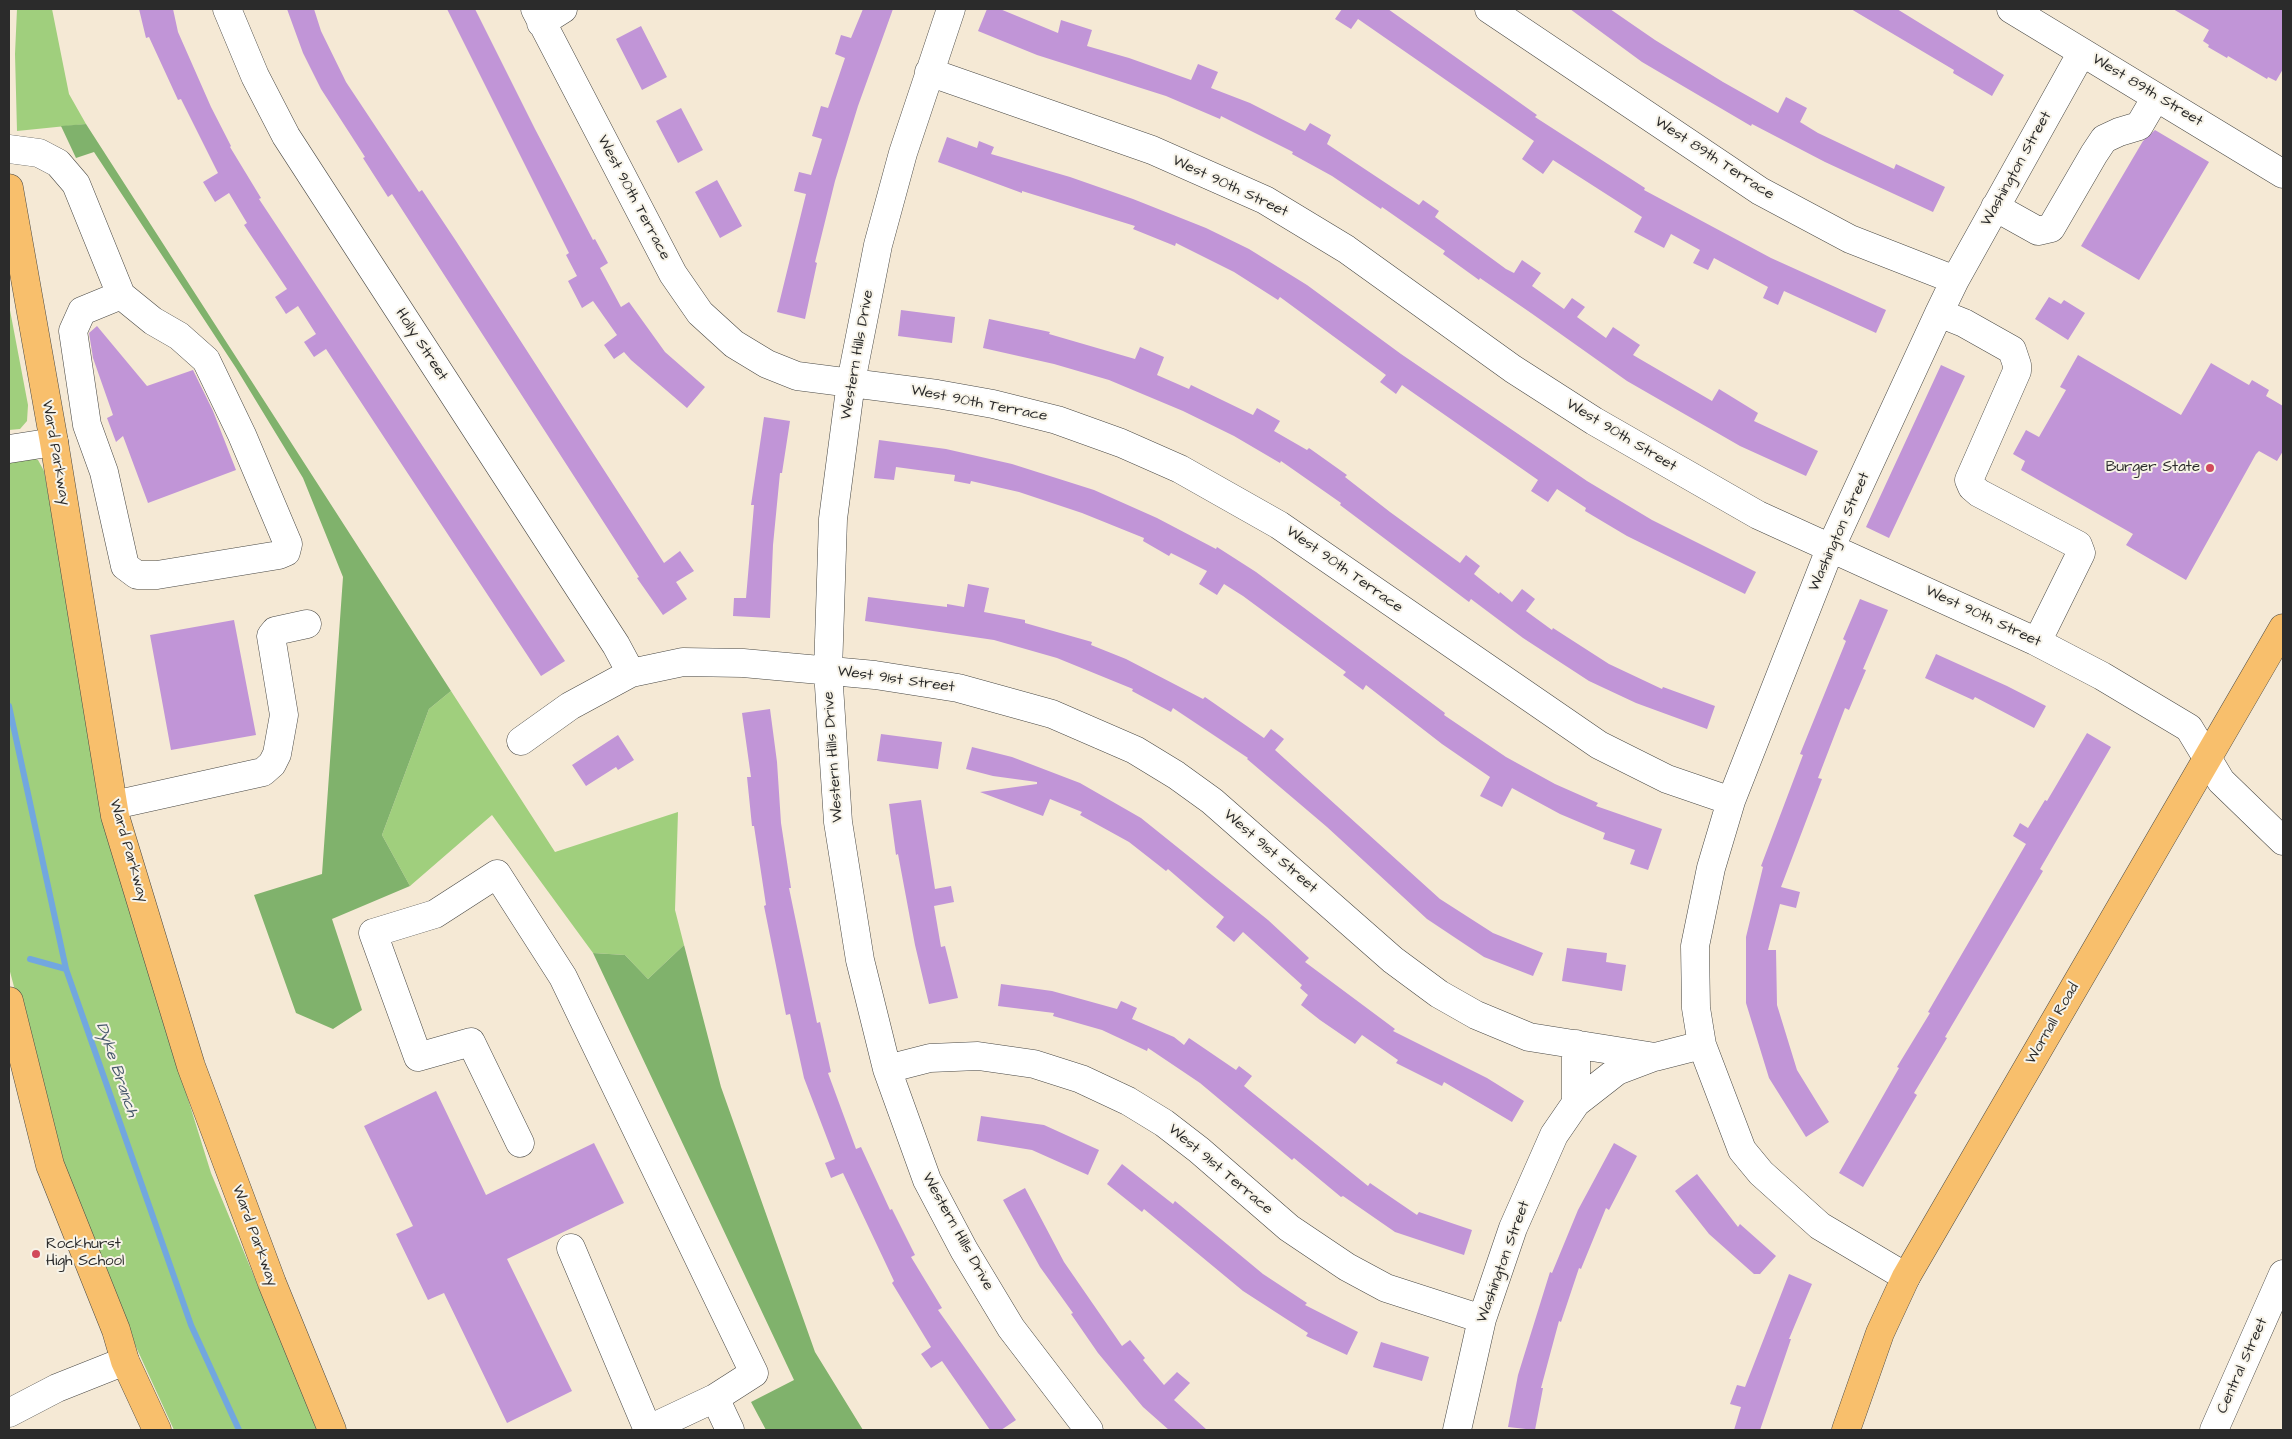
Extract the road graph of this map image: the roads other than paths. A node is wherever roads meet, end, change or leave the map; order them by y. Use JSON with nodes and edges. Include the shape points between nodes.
{"nodes":[{"id":1,"x":228,"y":9,"type":"edge"},
{"id":2,"x":563,"y":9,"type":"edge"},
{"id":3,"x":951,"y":9,"type":"edge"},
{"id":4,"x":1489,"y":9,"type":"edge"},
{"id":5,"x":2011,"y":9,"type":"edge"},
{"id":6,"x":538,"y":16,"type":"edge"},
{"id":7,"x":2082,"y":52,"type":"junction"},
{"id":8,"x":929,"y":72,"type":"junction"},
{"id":9,"x":2156,"y":97,"type":"junction"},
{"id":10,"x":9,"y":149,"type":"edge"},
{"id":11,"x":2283,"y":174,"type":"edge"},
{"id":12,"x":9,"y":188,"type":"edge"},
{"id":13,"x":1996,"y":206,"type":"junction"},
{"id":14,"x":1955,"y":280,"type":"junction"},
{"id":15,"x":120,"y":295,"type":"junction"},
{"id":16,"x":1939,"y":313,"type":"junction"},
{"id":17,"x":851,"y":382,"type":"junction"},
{"id":18,"x":87,"y":425,"type":"junction"},
{"id":19,"x":53,"y":438,"type":"junction"},
{"id":20,"x":9,"y":449,"type":"edge"},
{"id":21,"x":1830,"y":549,"type":"junction"},
{"id":22,"x":307,"y":624,"type":"dead end"},
{"id":23,"x":2283,"y":628,"type":"edge"},
{"id":24,"x":2037,"y":642,"type":"junction"},
{"id":25,"x":828,"y":671,"type":"junction"},
{"id":26,"x":631,"y":673,"type":"junction"},
{"id":27,"x":521,"y":742,"type":"dead end"},
{"id":28,"x":2208,"y":758,"type":"junction"},
{"id":29,"x":1731,"y":801,"type":"junction"},
{"id":30,"x":114,"y":805,"type":"junction"},
{"id":31,"x":2283,"y":841,"type":"edge"},
{"id":32,"x":9,"y":1001,"type":"edge"},
{"id":33,"x":1576,"y":1044,"type":"junction"},
{"id":34,"x":1702,"y":1045,"type":"junction"},
{"id":35,"x":1655,"y":1057,"type":"junction"},
{"id":36,"x":887,"y":1069,"type":"junction"},
{"id":37,"x":1576,"y":1103,"type":"junction"},
{"id":38,"x":520,"y":1143,"type":"dead end"},
{"id":39,"x":571,"y":1248,"type":"dead end"},
{"id":40,"x":2283,"y":1274,"type":"edge"},
{"id":41,"x":1906,"y":1276,"type":"junction"},
{"id":42,"x":1482,"y":1319,"type":"junction"},
{"id":43,"x":125,"y":1361,"type":"junction"},
{"id":44,"x":715,"y":1398,"type":"junction"},
{"id":45,"x":9,"y":1413,"type":"edge"},
{"id":46,"x":157,"y":1430,"type":"edge"},
{"id":47,"x":332,"y":1430,"type":"edge"},
{"id":48,"x":648,"y":1430,"type":"edge"},
{"id":49,"x":730,"y":1430,"type":"edge"},
{"id":50,"x":1089,"y":1430,"type":"edge"},
{"id":51,"x":1457,"y":1430,"type":"edge"},
{"id":52,"x":1846,"y":1430,"type":"edge"},
{"id":53,"x":2214,"y":1430,"type":"edge"}],
"edges":[{"from":1,"to":26,"type":"street","name":"Holly Street","via":[[255,76],[286,136],[616,645]]},
{"from":2,"to":6,"type":"street"},
{"from":3,"to":8,"type":"street","name":"Western Hills Drive"},
{"from":4,"to":14,"type":"street","name":"West 89th Terrace","via":[[1760,192],[1850,239]]},
{"from":5,"to":7,"type":"street","name":"West 89th Street"},
{"from":6,"to":17,"type":"street","name":"West 90th Terrace","via":[[673,274],[700,313],[734,344],[768,364],[797,376]]},
{"from":7,"to":9,"type":"street","name":"West 89th Street"},
{"from":7,"to":13,"type":"street","name":"Washington Street"},
{"from":8,"to":17,"type":"street","name":"Western Hills Drive","via":[[878,245]]},
{"from":8,"to":21,"type":"street","name":"West 90th Street","via":[[1152,150],[1265,200],[1346,248],[1513,369],[1594,421],[1758,515]]},
{"from":9,"to":11,"type":"street","name":"West 89th Street"},
{"from":9,"to":13,"type":"street","via":[[2139,126],[2104,139],[2051,228],[2038,231]]},
{"from":10,"to":15,"type":"street","via":[[39,153],[58,164],[76,184]]},
{"from":12,"to":19,"type":"main road","name":"Ward Parkway"},
{"from":13,"to":14,"type":"street","name":"Washington Street"},
{"from":14,"to":16,"type":"street","name":"Washington Street"},
{"from":15,"to":18,"type":"street","via":[[82,311],[73,331]]},
{"from":15,"to":18,"type":"street","via":[[179,336],[206,360],[288,544],[286,552],[157,575],[137,575],[125,566],[104,472]]},
{"from":16,"to":21,"type":"street","name":"Washington Street"},
{"from":16,"to":24,"type":"street","via":[[1964,322],[2012,350],[2017,366],[1969,480],[1972,487],[2078,545],[2081,553]]},
{"from":17,"to":25,"type":"street","name":"Western Hills Drive","via":[[833,519]]},
{"from":17,"to":29,"type":"street","name":"West 90th Terrace","via":[[993,404],[1057,420],[1180,469],[1279,525],[1599,745],[1667,779]]},
{"from":18,"to":19,"type":"street"},
{"from":19,"to":20,"type":"street"},
{"from":19,"to":30,"type":"main road","name":"Ward Parkway"},
{"from":21,"to":24,"type":"street","name":"West 90th Street"},
{"from":21,"to":29,"type":"street","name":"Washington Street"},
{"from":22,"to":30,"type":"street","via":[[275,631],[271,636],[284,715],[278,754],[272,764],[263,772]]},
{"from":23,"to":28,"type":"main road","name":"Wornall Road"},
{"from":24,"to":28,"type":"street","name":"West 90th Street","via":[[2102,676],[2192,730]]},
{"from":25,"to":26,"type":"street","name":"West 91st Street","via":[[743,663],[683,662]]},
{"from":25,"to":33,"type":"street","name":"West 91st Street","via":[[958,688],[1052,714],[1135,750],[1212,801],[1393,960],[1439,994],[1476,1015],[1529,1037]]},
{"from":25,"to":36,"type":"street","name":"Western Hills Drive","via":[[838,822],[860,960]]},
{"from":26,"to":27,"type":"street","name":"West 91st Street","via":[[570,706]]},
{"from":28,"to":31,"type":"street","name":"West 90th Street","via":[[2221,781]]},
{"from":28,"to":41,"type":"main road","name":"Wornall Road"},
{"from":29,"to":34,"type":"street","name":"Washington Street","via":[[1711,868],[1696,946],[1696,1008]]},
{"from":30,"to":47,"type":"main road","name":"Ward Parkway","via":[[192,1066],[272,1283]]},
{"from":32,"to":43,"type":"main road","via":[[50,1165],[116,1330]]},
{"from":33,"to":35,"type":"street","name":"West 91st Street"},
{"from":33,"to":37,"type":"street"},
{"from":34,"to":35,"type":"street","name":"West 91st Street"},
{"from":34,"to":41,"type":"street","via":[[1742,1150],[1761,1173],[1820,1226]]},
{"from":35,"to":37,"type":"street","name":"Washington Street","via":[[1617,1071]]},
{"from":36,"to":42,"type":"street","name":"West 91st Terrace","via":[[930,1058],[978,1056],[1034,1064],[1082,1079],[1164,1123],[1289,1228],[1347,1267],[1386,1288]]},
{"from":36,"to":50,"type":"street","name":"Western Hills Drive","via":[[926,1180],[964,1250],[1012,1328]]},
{"from":37,"to":42,"type":"street","name":"Washington Street","via":[[1554,1135],[1513,1228]]},
{"from":38,"to":44,"type":"street","via":[[471,1042],[418,1057],[373,933],[435,914],[497,874],[563,977],[754,1372]]},
{"from":39,"to":48,"type":"street"},
{"from":40,"to":53,"type":"street","name":"Central Street"},
{"from":41,"to":52,"type":"main road","name":"Wornall Road","via":[[1880,1333]]},
{"from":42,"to":51,"type":"street","name":"Washington Street"},
{"from":43,"to":45,"type":"street","via":[[57,1388]]},
{"from":43,"to":46,"type":"main road"},
{"from":44,"to":48,"type":"street"},
{"from":44,"to":49,"type":"street"}]}
